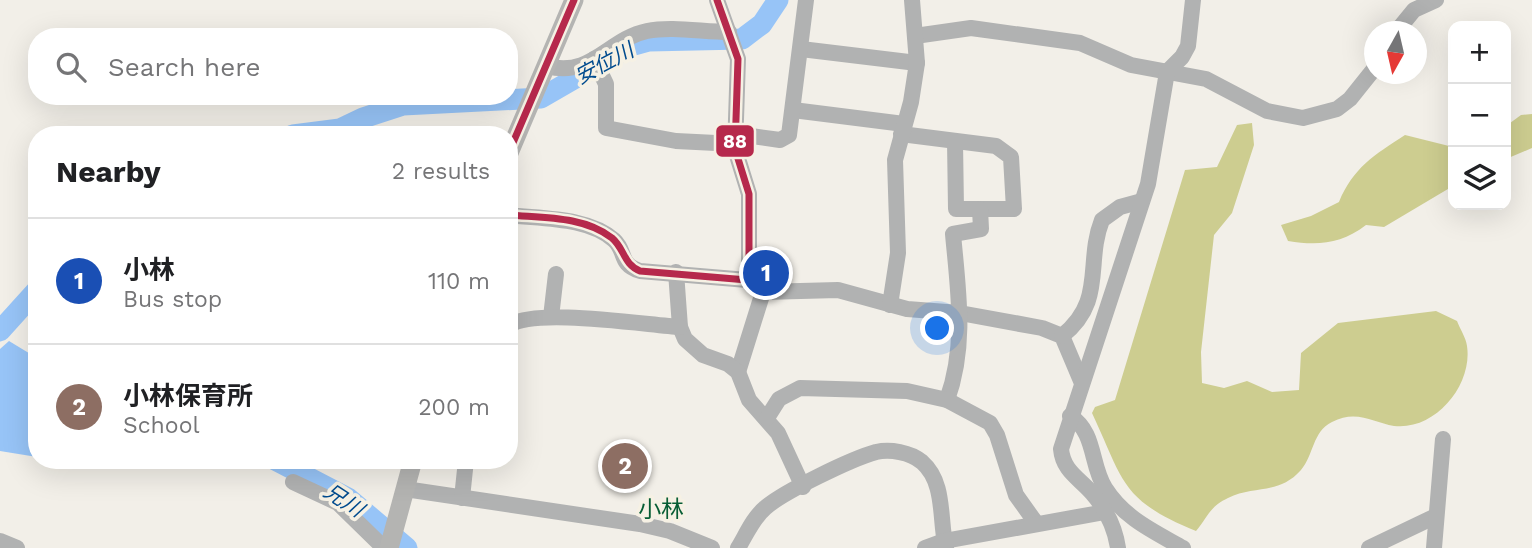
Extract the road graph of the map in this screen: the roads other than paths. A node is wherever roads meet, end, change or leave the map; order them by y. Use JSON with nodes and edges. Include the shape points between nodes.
{"nodes":[{"id":1,"x":574,"y":0,"type":"edge"},
{"id":2,"x":717,"y":0,"type":"edge"},
{"id":3,"x":806,"y":0,"type":"edge"},
{"id":4,"x":912,"y":0,"type":"edge"},
{"id":5,"x":1193,"y":0,"type":"edge"},
{"id":6,"x":1436,"y":0,"type":"edge"},
{"id":7,"x":1405,"y":21,"type":"edge"},
{"id":8,"x":915,"y":36,"type":"junction"},
{"id":9,"x":732,"y":39,"type":"junction"},
{"id":10,"x":801,"y":49,"type":"junction"},
{"id":11,"x":916,"y":63,"type":"junction"},
{"id":12,"x":547,"y":65,"type":"junction"},
{"id":13,"x":598,"y":65,"type":"junction"},
{"id":14,"x":1167,"y":72,"type":"junction"},
{"id":15,"x":1364,"y":82,"type":"edge"},
{"id":16,"x":793,"y":110,"type":"junction"},
{"id":17,"x":903,"y":129,"type":"junction"},
{"id":18,"x":518,"y":133,"type":"edge"},
{"id":19,"x":736,"y":139,"type":"junction"},
{"id":20,"x":955,"y":141,"type":"junction"},
{"id":21,"x":1142,"y":201,"type":"junction"},
{"id":22,"x":980,"y":209,"type":"junction"},
{"id":23,"x":518,"y":216,"type":"edge"},
{"id":24,"x":676,"y":272,"type":"junction"},
{"id":25,"x":550,"y":279,"type":"dead end"},
{"id":26,"x":761,"y":287,"type":"junction"},
{"id":27,"x":890,"y":305,"type":"junction"},
{"id":28,"x":960,"y":313,"type":"junction"},
{"id":29,"x":551,"y":317,"type":"junction"},
{"id":30,"x":518,"y":322,"type":"edge"},
{"id":31,"x":680,"y":327,"type":"junction"},
{"id":32,"x":1062,"y":336,"type":"junction"},
{"id":33,"x":738,"y":372,"type":"junction"},
{"id":34,"x":1081,"y":381,"type":"junction"},
{"id":35,"x":947,"y":400,"type":"junction"},
{"id":36,"x":1070,"y":416,"type":"junction"},
{"id":37,"x":767,"y":418,"type":"junction"},
{"id":38,"x":1443,"y":439,"type":"dead end"},
{"id":39,"x":411,"y":469,"type":"edge"},
{"id":40,"x":465,"y":469,"type":"edge"},
{"id":41,"x":293,"y":482,"type":"dead end"},
{"id":42,"x":803,"y":486,"type":"junction"},
{"id":43,"x":405,"y":489,"type":"junction"},
{"id":44,"x":462,"y":498,"type":"junction"},
{"id":45,"x":1105,"y":512,"type":"junction"},
{"id":46,"x":1436,"y":516,"type":"junction"},
{"id":47,"x":1036,"y":523,"type":"junction"},
{"id":48,"x":0,"y":541,"type":"edge"},
{"id":49,"x":945,"y":545,"type":"edge"},
{"id":50,"x":17,"y":548,"type":"edge"},
{"id":51,"x":383,"y":548,"type":"edge"},
{"id":52,"x":712,"y":548,"type":"edge"},
{"id":53,"x":738,"y":548,"type":"edge"},
{"id":54,"x":925,"y":548,"type":"edge"},
{"id":55,"x":1118,"y":548,"type":"edge"},
{"id":56,"x":1183,"y":548,"type":"edge"},
{"id":57,"x":1369,"y":548,"type":"edge"},
{"id":58,"x":1434,"y":548,"type":"edge"}],
"edges":[{"from":1,"to":12,"type":"main road"},
{"from":2,"to":9,"type":"street"},
{"from":3,"to":10,"type":"street"},
{"from":4,"to":8,"type":"street"},
{"from":5,"to":14,"type":"street","via":[[1188,46]]},
{"from":6,"to":7,"type":"street","via":[[1414,10]]},
{"from":8,"to":11,"type":"street"},
{"from":8,"to":14,"type":"street","via":[[984,29],[1080,43],[1115,60]]},
{"from":9,"to":13,"type":"street","via":[[648,31],[633,36]]},
{"from":9,"to":19,"type":"street","via":[[739,73]]},
{"from":10,"to":11,"type":"street"},
{"from":10,"to":16,"type":"street"},
{"from":11,"to":17,"type":"street"},
{"from":12,"to":13,"type":"street","via":[[572,69]]},
{"from":12,"to":18,"type":"main road"},
{"from":13,"to":19,"type":"street","via":[[607,97],[606,128],[676,141]]},
{"from":14,"to":15,"type":"street","via":[[1206,79],[1267,111],[1303,118],[1337,108]]},
{"from":14,"to":21,"type":"street","via":[[1153,164]]},
{"from":16,"to":17,"type":"street"},
{"from":16,"to":19,"type":"street","via":[[789,135],[780,140]]},
{"from":17,"to":20,"type":"street"},
{"from":17,"to":27,"type":"street","via":[[895,160],[898,253]]},
{"from":19,"to":26,"type":"street","via":[[749,194],[749,263]]},
{"from":20,"to":22,"type":"street","via":[[956,209]]},
{"from":20,"to":22,"type":"street","via":[[996,146],[1011,156],[1014,209]]},
{"from":21,"to":32,"type":"street","via":[[1120,207],[1102,220],[1092,291],[1080,318]]},
{"from":21,"to":34,"type":"street"},
{"from":22,"to":28,"type":"street","via":[[981,229],[953,233]]},
{"from":23,"to":24,"type":"street","via":[[590,226],[613,240],[631,268]]},
{"from":24,"to":26,"type":"street"},
{"from":24,"to":31,"type":"street"},
{"from":25,"to":29,"type":"street"},
{"from":26,"to":27,"type":"street","via":[[838,290]]},
{"from":26,"to":33,"type":"street"},
{"from":27,"to":28,"type":"street"},
{"from":28,"to":32,"type":"street"},
{"from":28,"to":35,"type":"street","via":[[958,360]]},
{"from":29,"to":30,"type":"street"},
{"from":29,"to":31,"type":"street"},
{"from":31,"to":33,"type":"street","via":[[692,348]]},
{"from":32,"to":34,"type":"street"},
{"from":33,"to":37,"type":"street","via":[[749,400]]},
{"from":34,"to":36,"type":"street"},
{"from":35,"to":37,"type":"street","via":[[907,391],[800,388],[779,399]]},
{"from":35,"to":47,"type":"street","via":[[990,423],[1016,495]]},
{"from":36,"to":45,"type":"street","via":[[1062,460]]},
{"from":36,"to":56,"type":"street","via":[[1084,427],[1095,469],[1113,500],[1138,523]]},
{"from":37,"to":42,"type":"street"},
{"from":38,"to":46,"type":"street"},
{"from":39,"to":43,"type":"main road"},
{"from":40,"to":44,"type":"street"},
{"from":41,"to":51,"type":"street","via":[[338,503]]},
{"from":42,"to":49,"type":"street","via":[[877,452],[907,453],[921,461],[936,482]]},
{"from":42,"to":53,"type":"street","via":[[761,511]]},
{"from":43,"to":44,"type":"street"},
{"from":43,"to":51,"type":"main road"},
{"from":44,"to":52,"type":"street","via":[[640,524]]},
{"from":45,"to":47,"type":"street"},
{"from":45,"to":55,"type":"street"},
{"from":46,"to":57,"type":"street"},
{"from":46,"to":58,"type":"street"},
{"from":47,"to":49,"type":"street"},
{"from":48,"to":50,"type":"street"},
{"from":49,"to":54,"type":"street"}]}
